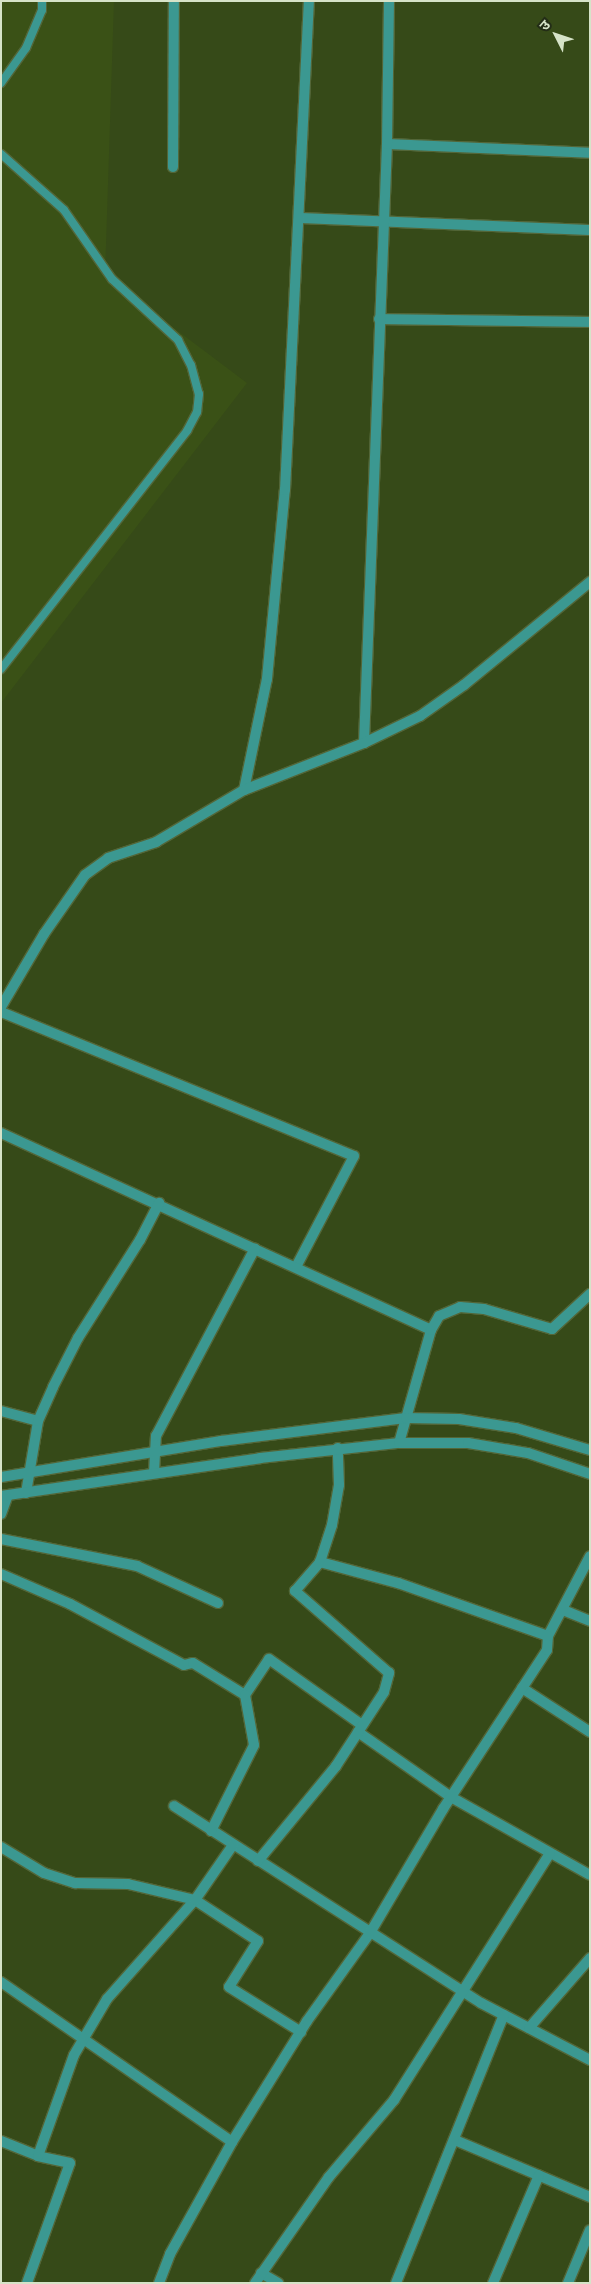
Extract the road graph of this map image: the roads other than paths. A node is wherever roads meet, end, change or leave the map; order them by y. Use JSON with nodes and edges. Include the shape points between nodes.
{"nodes":[{"id":1,"x":42,"y":1,"type":"edge"},
{"id":2,"x":174,"y":1,"type":"edge"},
{"id":3,"x":309,"y":1,"type":"edge"},
{"id":4,"x":389,"y":1,"type":"edge"},
{"id":5,"x":1,"y":83,"type":"edge"},
{"id":6,"x":387,"y":144,"type":"junction"},
{"id":7,"x":590,"y":153,"type":"edge"},
{"id":8,"x":1,"y":154,"type":"edge"},
{"id":9,"x":173,"y":167,"type":"dead end"},
{"id":10,"x":300,"y":218,"type":"junction"},
{"id":11,"x":384,"y":221,"type":"junction"},
{"id":12,"x":590,"y":230,"type":"edge"},
{"id":13,"x":379,"y":319,"type":"junction"},
{"id":14,"x":590,"y":322,"type":"edge"},
{"id":15,"x":590,"y":582,"type":"edge"},
{"id":16,"x":1,"y":669,"type":"edge"},
{"id":17,"x":364,"y":743,"type":"junction"},
{"id":18,"x":244,"y":790,"type":"junction"},
{"id":19,"x":1,"y":1007,"type":"edge"},
{"id":20,"x":1,"y":1012,"type":"edge"},
{"id":21,"x":1,"y":1133,"type":"edge"},
{"id":22,"x":159,"y":1203,"type":"junction"},
{"id":23,"x":255,"y":1248,"type":"junction"},
{"id":24,"x":296,"y":1267,"type":"junction"},
{"id":25,"x":590,"y":1294,"type":"edge"},
{"id":26,"x":431,"y":1330,"type":"junction"},
{"id":27,"x":1,"y":1411,"type":"edge"},
{"id":28,"x":406,"y":1418,"type":"junction"},
{"id":29,"x":38,"y":1421,"type":"junction"},
{"id":30,"x":399,"y":1443,"type":"junction"},
{"id":31,"x":338,"y":1448,"type":"junction"},
{"id":32,"x":590,"y":1450,"type":"edge"},
{"id":33,"x":156,"y":1452,"type":"junction"},
{"id":34,"x":28,"y":1473,"type":"junction"},
{"id":35,"x":154,"y":1473,"type":"junction"},
{"id":36,"x":590,"y":1474,"type":"edge"},
{"id":37,"x":1,"y":1477,"type":"edge"},
{"id":38,"x":26,"y":1492,"type":"junction"},
{"id":39,"x":5,"y":1496,"type":"edge"},
{"id":40,"x":1,"y":1514,"type":"edge"},
{"id":41,"x":1,"y":1538,"type":"edge"},
{"id":42,"x":590,"y":1556,"type":"edge"},
{"id":43,"x":320,"y":1562,"type":"junction"},
{"id":44,"x":1,"y":1574,"type":"edge"},
{"id":45,"x":218,"y":1602,"type":"dead end"},
{"id":46,"x":563,"y":1610,"type":"junction"},
{"id":47,"x":590,"y":1621,"type":"edge"},
{"id":48,"x":548,"y":1636,"type":"junction"},
{"id":49,"x":522,"y":1688,"type":"junction"},
{"id":50,"x":245,"y":1695,"type":"junction"},
{"id":51,"x":360,"y":1728,"type":"junction"},
{"id":52,"x":590,"y":1732,"type":"edge"},
{"id":53,"x":450,"y":1797,"type":"junction"},
{"id":54,"x":174,"y":1806,"type":"dead end"},
{"id":55,"x":211,"y":1831,"type":"junction"},
{"id":56,"x":233,"y":1845,"type":"junction"},
{"id":57,"x":1,"y":1847,"type":"edge"},
{"id":58,"x":550,"y":1853,"type":"junction"},
{"id":59,"x":258,"y":1861,"type":"junction"},
{"id":60,"x":590,"y":1875,"type":"edge"},
{"id":61,"x":195,"y":1900,"type":"junction"},
{"id":62,"x":370,"y":1933,"type":"junction"},
{"id":63,"x":590,"y":1958,"type":"edge"},
{"id":64,"x":1,"y":1982,"type":"edge"},
{"id":65,"x":463,"y":1991,"type":"junction"},
{"id":66,"x":504,"y":2015,"type":"junction"},
{"id":67,"x":529,"y":2028,"type":"junction"},
{"id":68,"x":301,"y":2032,"type":"junction"},
{"id":69,"x":83,"y":2040,"type":"junction"},
{"id":70,"x":590,"y":2060,"type":"edge"},
{"id":71,"x":455,"y":2140,"type":"junction"},
{"id":72,"x":1,"y":2141,"type":"edge"},
{"id":73,"x":232,"y":2142,"type":"junction"},
{"id":74,"x":38,"y":2156,"type":"junction"},
{"id":75,"x":538,"y":2175,"type":"junction"},
{"id":76,"x":590,"y":2197,"type":"edge"},
{"id":77,"x":590,"y":2230,"type":"edge"},
{"id":78,"x":261,"y":2273,"type":"junction"},
{"id":79,"x":27,"y":2283,"type":"edge"},
{"id":80,"x":160,"y":2283,"type":"edge"},
{"id":81,"x":254,"y":2283,"type":"edge"},
{"id":82,"x":278,"y":2283,"type":"edge"},
{"id":83,"x":396,"y":2283,"type":"edge"},
{"id":84,"x":493,"y":2283,"type":"edge"},
{"id":85,"x":568,"y":2283,"type":"edge"}],
"edges":[{"from":1,"to":5,"type":"lane","via":[[42,10],[26,48]]},
{"from":2,"to":9,"type":"street"},
{"from":3,"to":10,"type":"street"},
{"from":4,"to":6,"type":"street"},
{"from":6,"to":7,"type":"street"},
{"from":6,"to":11,"type":"street"},
{"from":8,"to":16,"type":"lane","via":[[64,210],[112,279],[178,340],[191,365],[199,394],[197,412],[187,431]]},
{"from":10,"to":11,"type":"street"},
{"from":10,"to":18,"type":"street","via":[[284,500],[267,679]]},
{"from":11,"to":12,"type":"street"},
{"from":11,"to":13,"type":"street"},
{"from":13,"to":14,"type":"street"},
{"from":13,"to":17,"type":"street"},
{"from":15,"to":17,"type":"street","via":[[464,685],[420,716]]},
{"from":17,"to":18,"type":"street"},
{"from":18,"to":19,"type":"street","via":[[164,838],[108,858],[85,875],[44,934]]},
{"from":20,"to":24,"type":"street","via":[[354,1156]]},
{"from":21,"to":22,"type":"street"},
{"from":22,"to":23,"type":"street"},
{"from":22,"to":29,"type":"street","via":[[140,1240],[78,1338]]},
{"from":23,"to":24,"type":"street"},
{"from":23,"to":33,"type":"street","via":[[156,1436]]},
{"from":24,"to":26,"type":"street"},
{"from":25,"to":26,"type":"street","via":[[552,1329],[484,1309],[460,1307],[439,1316]]},
{"from":26,"to":28,"type":"street"},
{"from":27,"to":29,"type":"street"},
{"from":28,"to":30,"type":"street"},
{"from":28,"to":32,"type":"street","via":[[459,1419],[516,1428]]},
{"from":28,"to":33,"type":"street"},
{"from":29,"to":34,"type":"street"},
{"from":30,"to":31,"type":"street"},
{"from":30,"to":36,"type":"street","via":[[468,1444],[528,1453]]},
{"from":31,"to":35,"type":"street"},
{"from":31,"to":43,"type":"street","via":[[339,1485],[332,1525]]},
{"from":33,"to":34,"type":"street"},
{"from":33,"to":35,"type":"street"},
{"from":34,"to":37,"type":"street"},
{"from":34,"to":38,"type":"street"},
{"from":35,"to":38,"type":"street"},
{"from":38,"to":39,"type":"street"},
{"from":39,"to":40,"type":"street"},
{"from":41,"to":45,"type":"street","via":[[137,1566]]},
{"from":42,"to":46,"type":"street"},
{"from":43,"to":48,"type":"street","via":[[398,1583]]},
{"from":43,"to":51,"type":"street","via":[[295,1591],[389,1673],[384,1692]]},
{"from":44,"to":50,"type":"street","via":[[70,1604],[184,1665],[193,1664]]},
{"from":46,"to":47,"type":"street"},
{"from":46,"to":48,"type":"street"},
{"from":48,"to":49,"type":"street","via":[[547,1650]]},
{"from":49,"to":52,"type":"street"},
{"from":49,"to":53,"type":"street"},
{"from":50,"to":51,"type":"street","via":[[269,1659]]},
{"from":50,"to":55,"type":"street","via":[[254,1745]]},
{"from":51,"to":53,"type":"street"},
{"from":51,"to":59,"type":"street","via":[[336,1766]]},
{"from":53,"to":58,"type":"street"},
{"from":53,"to":62,"type":"street"},
{"from":54,"to":55,"type":"street"},
{"from":55,"to":56,"type":"street"},
{"from":56,"to":59,"type":"street"},
{"from":56,"to":61,"type":"street"},
{"from":57,"to":61,"type":"street","via":[[44,1873],[75,1883],[128,1884]]},
{"from":58,"to":60,"type":"street"},
{"from":58,"to":65,"type":"street"},
{"from":59,"to":62,"type":"street"},
{"from":61,"to":68,"type":"street","via":[[258,1941],[229,1987]]},
{"from":61,"to":69,"type":"street","via":[[107,1999]]},
{"from":62,"to":65,"type":"street"},
{"from":62,"to":68,"type":"street"},
{"from":63,"to":67,"type":"street"},
{"from":64,"to":69,"type":"street"},
{"from":65,"to":66,"type":"street"},
{"from":65,"to":78,"type":"street","via":[[394,2100],[329,2177]]},
{"from":66,"to":67,"type":"street"},
{"from":66,"to":71,"type":"street"},
{"from":67,"to":70,"type":"street"},
{"from":68,"to":73,"type":"street"},
{"from":69,"to":73,"type":"street"},
{"from":69,"to":74,"type":"street","via":[[74,2055]]},
{"from":71,"to":75,"type":"street"},
{"from":71,"to":83,"type":"street"},
{"from":72,"to":74,"type":"street"},
{"from":73,"to":80,"type":"street","via":[[170,2254]]},
{"from":74,"to":79,"type":"street","via":[[70,2162]]},
{"from":75,"to":76,"type":"street"},
{"from":75,"to":84,"type":"street"},
{"from":77,"to":85,"type":"street"},
{"from":78,"to":81,"type":"street"},
{"from":78,"to":82,"type":"street"}]}
